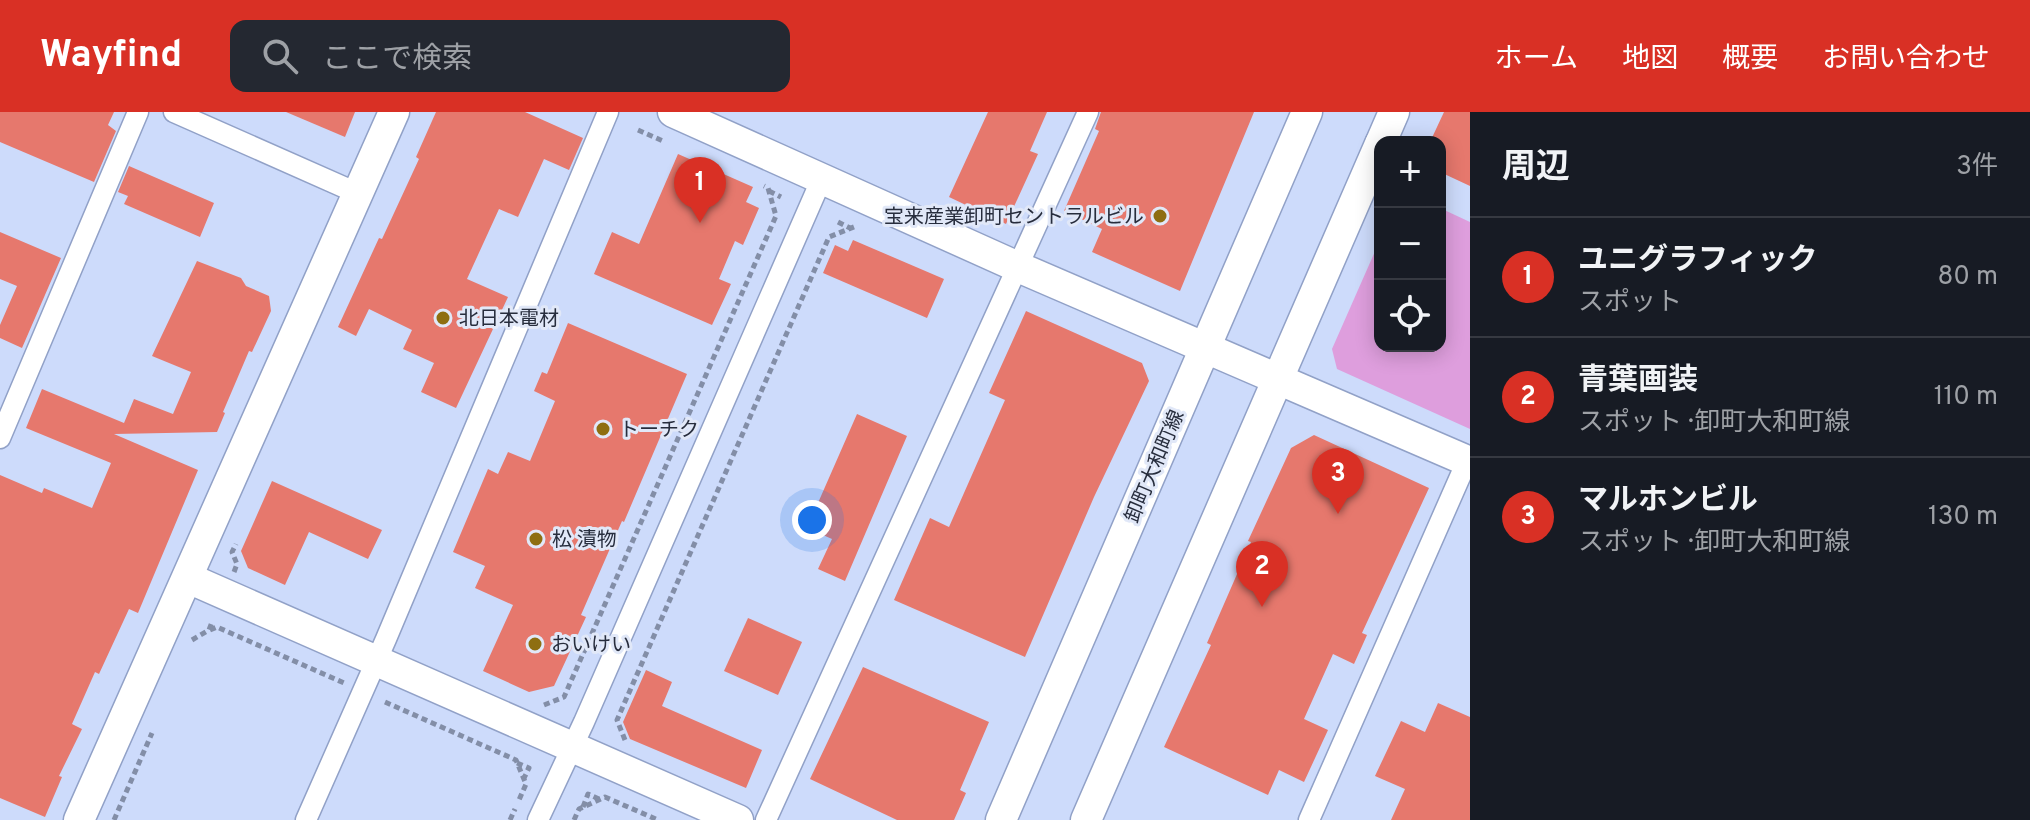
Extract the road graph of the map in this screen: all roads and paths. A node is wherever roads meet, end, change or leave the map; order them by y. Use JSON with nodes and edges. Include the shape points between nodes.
{"nodes":[{"id":1,"x":138,"y":112,"type":"edge"},
{"id":2,"x":174,"y":112,"type":"edge"},
{"id":3,"x":394,"y":112,"type":"edge"},
{"id":4,"x":608,"y":112,"type":"edge"},
{"id":5,"x":673,"y":112,"type":"edge"},
{"id":6,"x":1088,"y":112,"type":"edge"},
{"id":7,"x":1307,"y":112,"type":"edge"},
{"id":8,"x":1394,"y":112,"type":"edge"},
{"id":9,"x":638,"y":130,"type":"dead end"},
{"id":10,"x":1383,"y":136,"type":"edge"},
{"id":11,"x":667,"y":143,"type":"dead end"},
{"id":12,"x":1374,"y":157,"type":"edge"},
{"id":13,"x":822,"y":178,"type":"junction"},
{"id":14,"x":754,"y":181,"type":"dead end"},
{"id":15,"x":769,"y":191,"type":"junction"},
{"id":16,"x":357,"y":193,"type":"junction"},
{"id":17,"x":781,"y":197,"type":"dead end"},
{"id":18,"x":838,"y":222,"type":"dead end"},
{"id":19,"x":851,"y":228,"type":"junction"},
{"id":20,"x":870,"y":232,"type":"dead end"},
{"id":21,"x":1018,"y":267,"type":"junction"},
{"id":22,"x":1206,"y":346,"type":"junction"},
{"id":23,"x":1278,"y":378,"type":"junction"},
{"id":24,"x":0,"y":438,"type":"edge"},
{"id":25,"x":1469,"y":462,"type":"edge"},
{"id":26,"x":188,"y":578,"type":"junction"},
{"id":27,"x":212,"y":622,"type":"dead end"},
{"id":28,"x":209,"y":630,"type":"junction"},
{"id":29,"x":187,"y":651,"type":"dead end"},
{"id":30,"x":377,"y":661,"type":"junction"},
{"id":31,"x":349,"y":685,"type":"dead end"},
{"id":32,"x":559,"y":699,"type":"junction"},
{"id":33,"x":385,"y":702,"type":"dead end"},
{"id":34,"x":540,"y":707,"type":"dead end"},
{"id":35,"x":555,"y":710,"type":"dead end"},
{"id":36,"x":157,"y":722,"type":"dead end"},
{"id":37,"x":619,"y":724,"type":"junction"},
{"id":38,"x":614,"y":736,"type":"dead end"},
{"id":39,"x":625,"y":741,"type":"dead end"},
{"id":40,"x":571,"y":746,"type":"junction"},
{"id":41,"x":79,"y":820,"type":"edge"},
{"id":42,"x":114,"y":820,"type":"edge"},
{"id":43,"x":306,"y":820,"type":"edge"},
{"id":44,"x":510,"y":820,"type":"edge"},
{"id":45,"x":538,"y":820,"type":"edge"},
{"id":46,"x":574,"y":820,"type":"edge"},
{"id":47,"x":658,"y":820,"type":"edge"},
{"id":48,"x":738,"y":820,"type":"edge"},
{"id":49,"x":766,"y":820,"type":"edge"},
{"id":50,"x":1001,"y":820,"type":"edge"},
{"id":51,"x":1086,"y":820,"type":"edge"},
{"id":52,"x":1309,"y":820,"type":"edge"}],
"edges":[{"from":1,"to":24,"type":"street"},
{"from":2,"to":16,"type":"street"},
{"from":3,"to":16,"type":"street"},
{"from":4,"to":30,"type":"street"},
{"from":5,"to":13,"type":"street"},
{"from":6,"to":21,"type":"street"},
{"from":7,"to":22,"type":"street","name":"卸町大和町線"},
{"from":8,"to":10,"type":"street"},
{"from":9,"to":11,"type":"path"},
{"from":12,"to":23,"type":"street"},
{"from":13,"to":21,"type":"street"},
{"from":13,"to":40,"type":"street"},
{"from":14,"to":15,"type":"path"},
{"from":15,"to":17,"type":"path"},
{"from":15,"to":32,"type":"path","via":[[776,216]]},
{"from":16,"to":26,"type":"street"},
{"from":18,"to":19,"type":"path"},
{"from":19,"to":20,"type":"path"},
{"from":19,"to":37,"type":"path","via":[[829,237]]},
{"from":21,"to":22,"type":"street"},
{"from":21,"to":49,"type":"street"},
{"from":22,"to":23,"type":"street"},
{"from":22,"to":50,"type":"street","name":"卸町大和町線"},
{"from":23,"to":25,"type":"street"},
{"from":23,"to":51,"type":"street"},
{"from":25,"to":52,"type":"street"},
{"from":26,"to":30,"type":"street"},
{"from":26,"to":41,"type":"street"},
{"from":27,"to":28,"type":"path"},
{"from":28,"to":29,"type":"path","via":[[193,637]]},
{"from":28,"to":31,"type":"path","via":[[217,627]]},
{"from":30,"to":40,"type":"street"},
{"from":30,"to":43,"type":"street"},
{"from":32,"to":34,"type":"path"},
{"from":32,"to":35,"type":"path"},
{"from":33,"to":44,"type":"path","via":[[516,760],[526,784]]},
{"from":36,"to":42,"type":"path"},
{"from":37,"to":38,"type":"path"},
{"from":37,"to":39,"type":"path"},
{"from":40,"to":45,"type":"street"},
{"from":40,"to":48,"type":"street"},
{"from":46,"to":47,"type":"path","via":[[579,809],[605,797]]}]}
